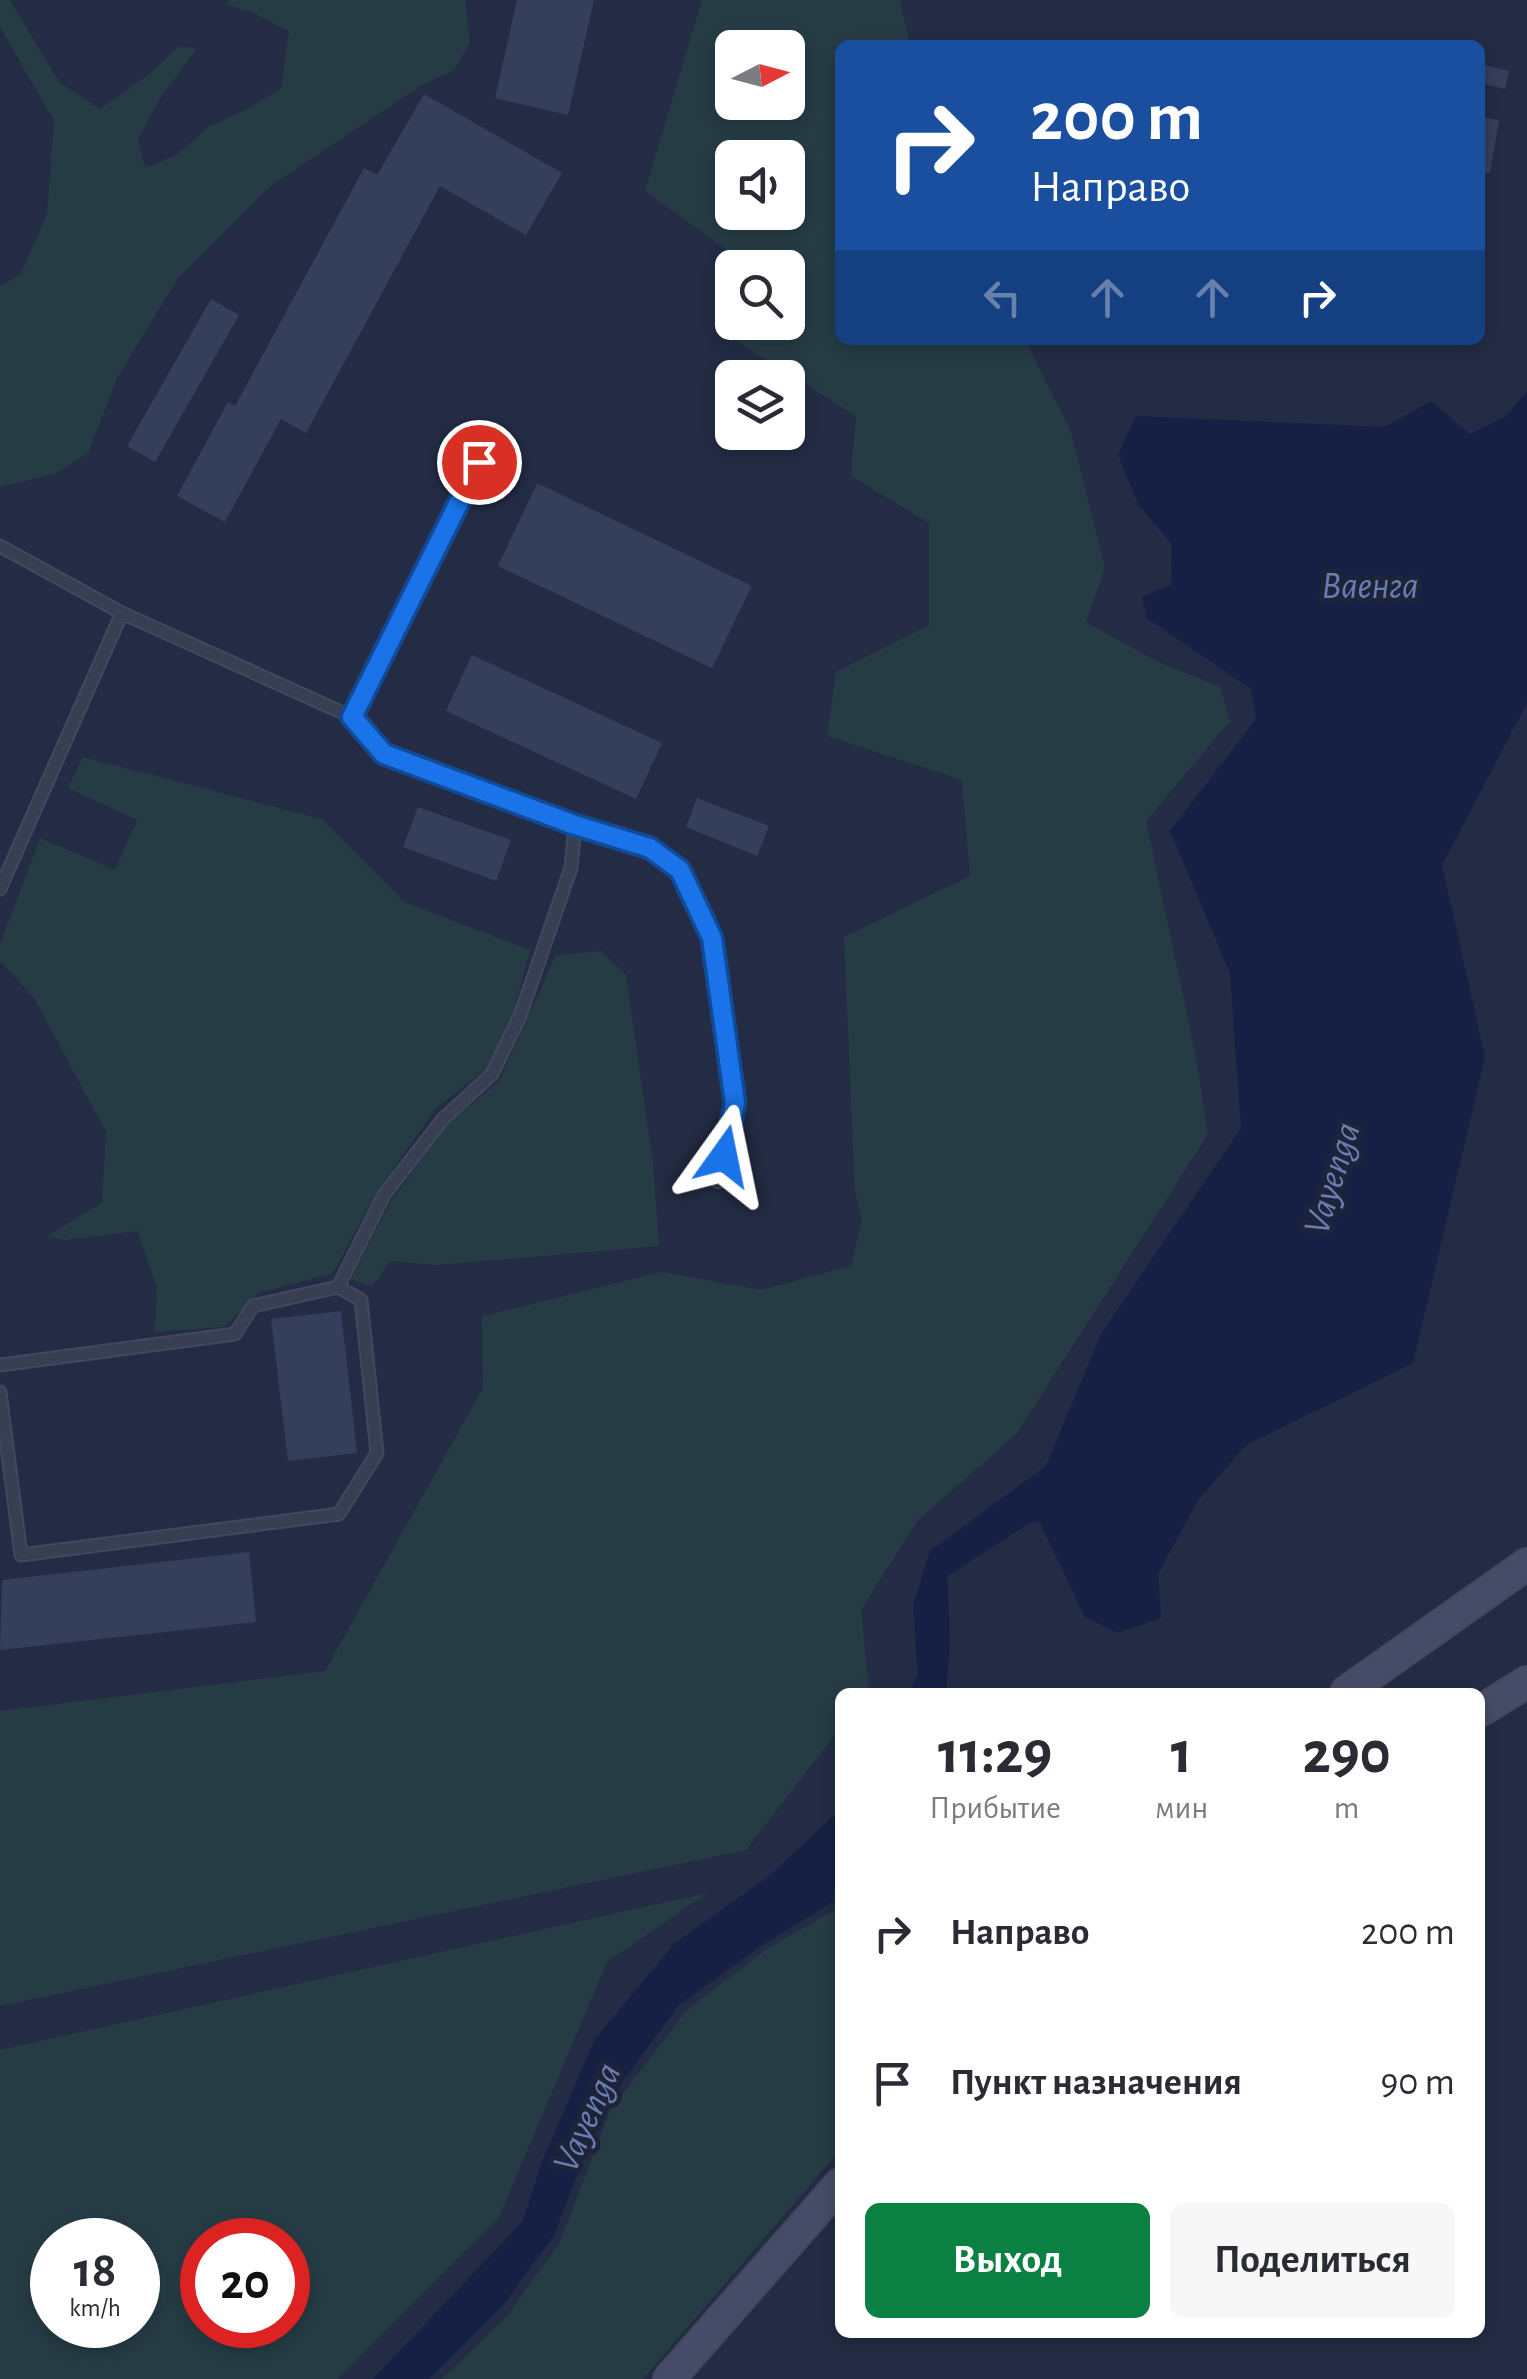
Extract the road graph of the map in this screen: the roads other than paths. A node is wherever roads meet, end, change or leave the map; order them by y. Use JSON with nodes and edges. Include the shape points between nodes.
{"nodes":[{"id":1,"x":495,"y":430,"type":"dead end"},
{"id":2,"x":0,"y":546,"type":"edge"},
{"id":3,"x":122,"y":614,"type":"junction"},
{"id":4,"x":352,"y":717,"type":"junction"},
{"id":5,"x":575,"y":825,"type":"junction"},
{"id":6,"x":0,"y":889,"type":"edge"},
{"id":7,"x":718,"y":1182,"type":"dead end"},
{"id":8,"x":338,"y":1287,"type":"junction"},
{"id":9,"x":0,"y":1364,"type":"edge"},
{"id":10,"x":0,"y":1392,"type":"edge"},
{"id":11,"x":1527,"y":1564,"type":"edge"},
{"id":12,"x":1527,"y":1682,"type":"edge"},
{"id":13,"x":1352,"y":1688,"type":"edge"},
{"id":14,"x":1485,"y":1708,"type":"edge"},
{"id":15,"x":835,"y":2190,"type":"edge"},
{"id":16,"x":668,"y":2379,"type":"edge"}],
"edges":[{"from":1,"to":4,"type":"lane"},
{"from":2,"to":3,"type":"lane"},
{"from":3,"to":4,"type":"lane"},
{"from":3,"to":6,"type":"lane"},
{"from":4,"to":5,"type":"lane","via":[[384,754]]},
{"from":5,"to":7,"type":"lane","via":[[650,848],[680,870],[712,938],[735,1103]]},
{"from":5,"to":8,"type":"lane","via":[[571,868],[520,1016],[492,1074],[442,1120],[384,1195]]},
{"from":8,"to":9,"type":"lane","via":[[253,1306],[235,1334]]},
{"from":8,"to":10,"type":"lane","via":[[361,1300],[377,1453],[338,1514],[21,1554]]},
{"from":11,"to":13,"type":"main road"},
{"from":12,"to":14,"type":"main road"},
{"from":15,"to":16,"type":"main road"}]}
